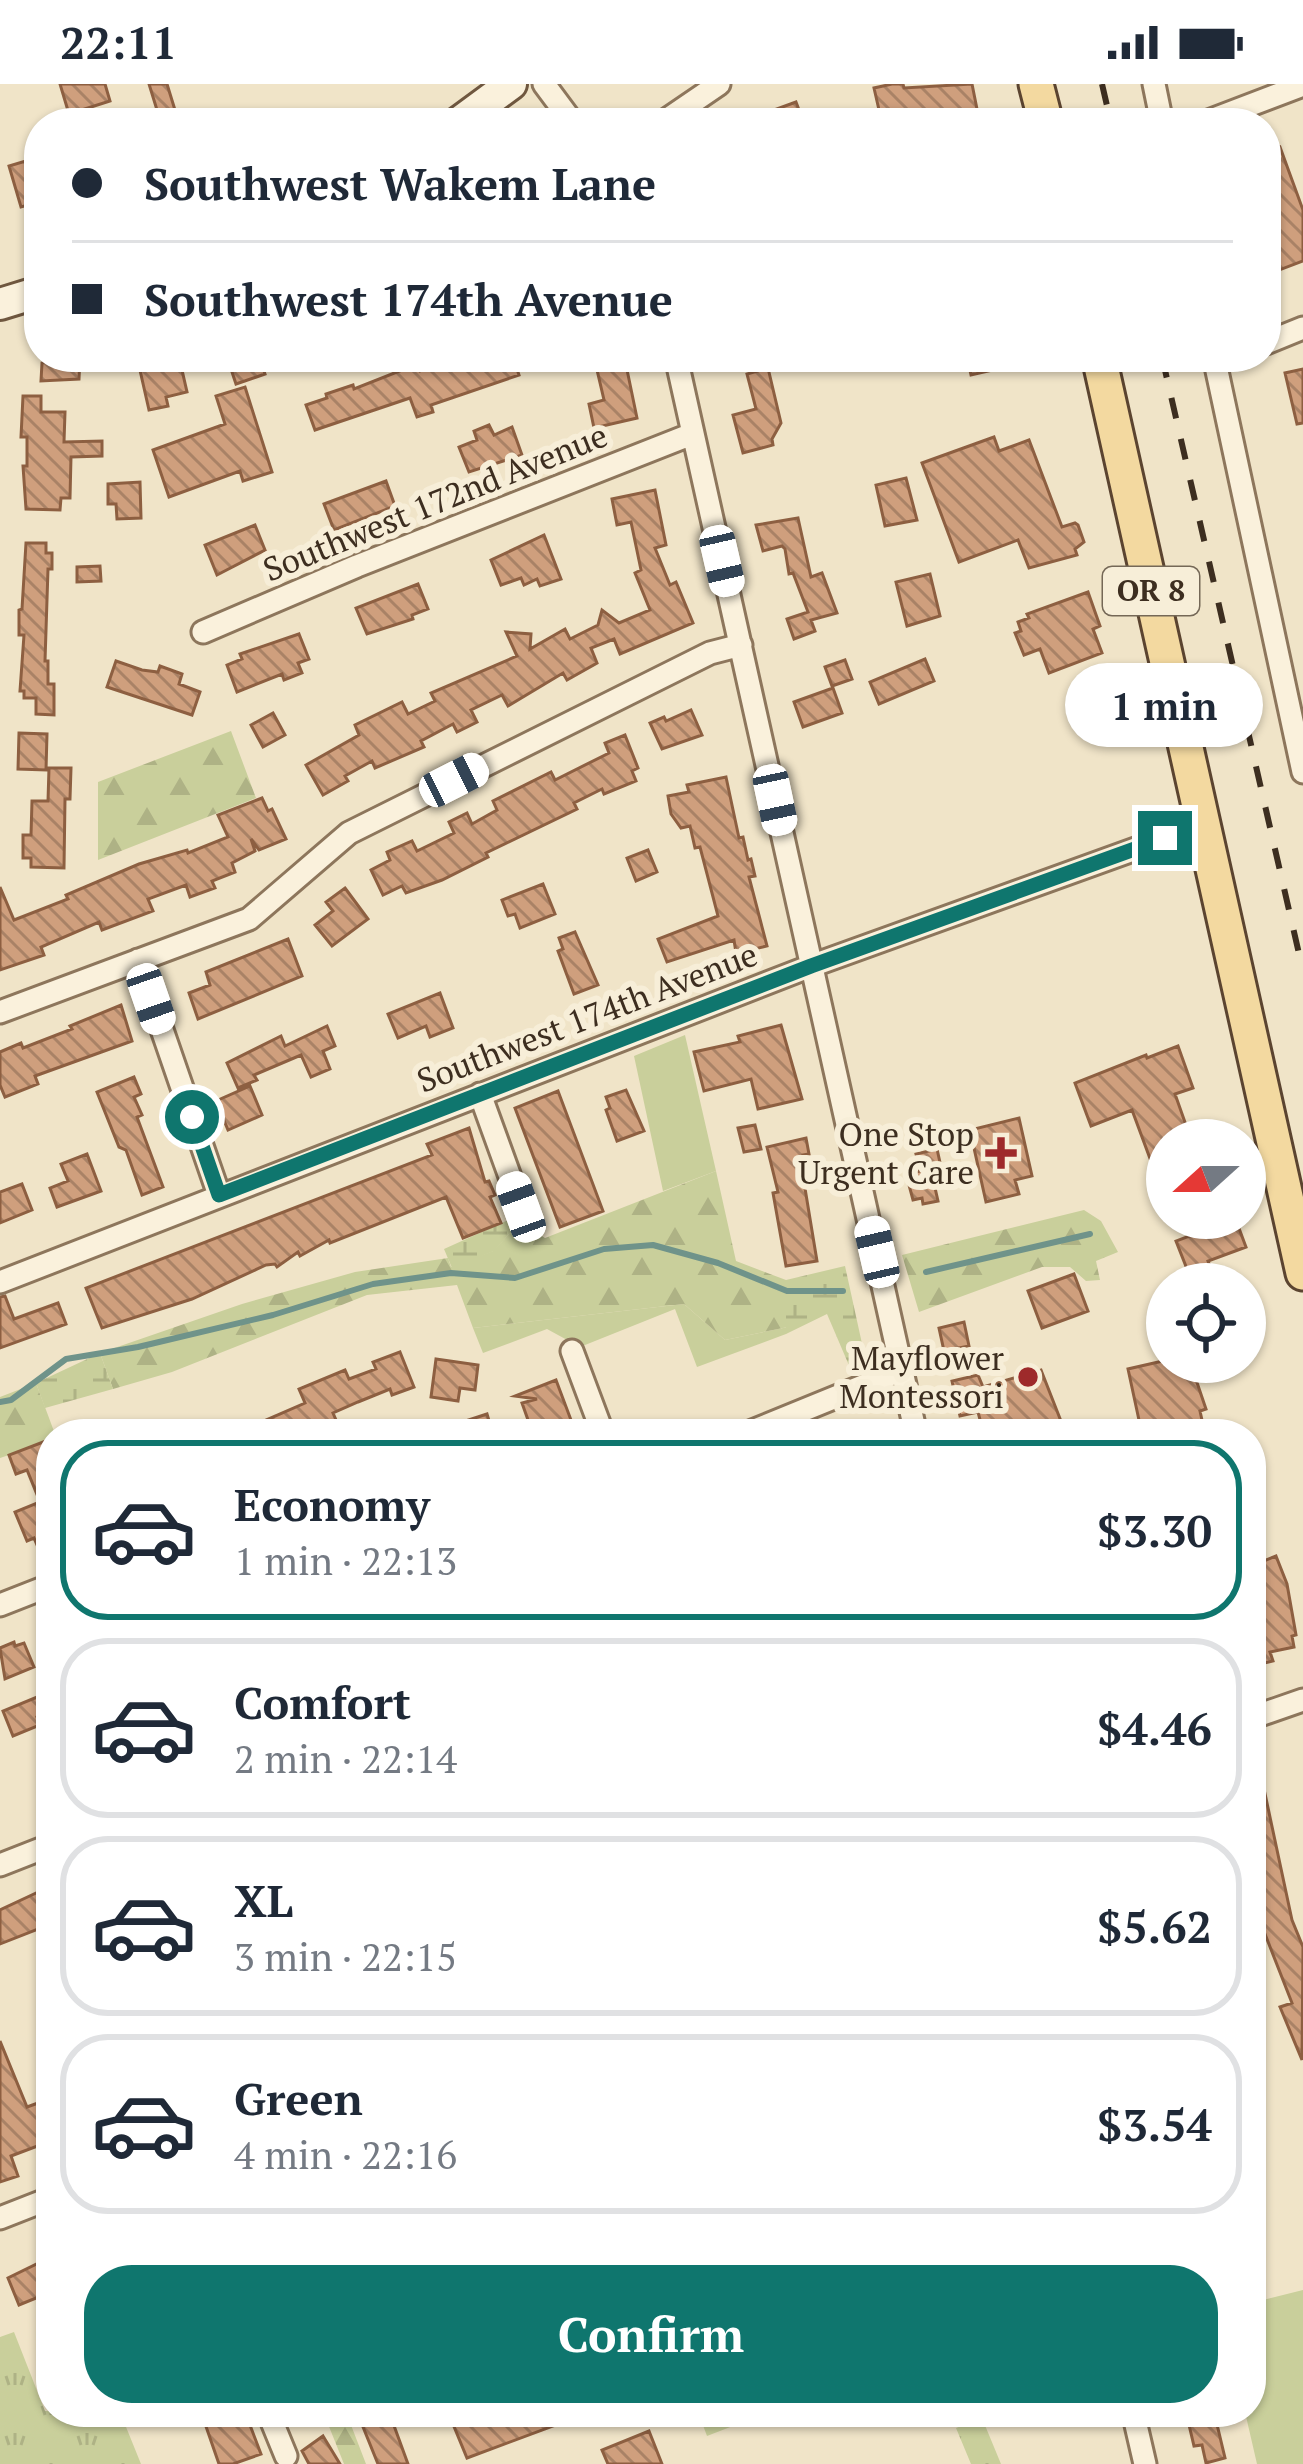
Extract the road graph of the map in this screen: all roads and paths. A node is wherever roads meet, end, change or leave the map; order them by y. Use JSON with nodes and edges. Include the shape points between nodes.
{"nodes":[{"id":1,"x":511,"y":84,"type":"edge"},
{"id":2,"x":719,"y":84,"type":"edge"},
{"id":3,"x":1303,"y":85,"type":"edge"},
{"id":4,"x":478,"y":108,"type":"edge"},
{"id":5,"x":684,"y":108,"type":"edge"},
{"id":6,"x":1242,"y":108,"type":"edge"},
{"id":7,"x":679,"y":372,"type":"edge"},
{"id":8,"x":1102,"y":372,"type":"edge"},
{"id":9,"x":1222,"y":372,"type":"edge"},
{"id":10,"x":692,"y":434,"type":"junction"},
{"id":11,"x":203,"y":632,"type":"dead end"},
{"id":12,"x":741,"y":645,"type":"junction"},
{"id":13,"x":1303,"y":772,"type":"edge"},
{"id":14,"x":1202,"y":825,"type":"junction"},
{"id":15,"x":138,"y":960,"type":"junction"},
{"id":16,"x":811,"y":966,"type":"junction"},
{"id":17,"x":0,"y":1012,"type":"edge"},
{"id":18,"x":480,"y":1094,"type":"junction"},
{"id":19,"x":219,"y":1195,"type":"junction"},
{"id":20,"x":521,"y":1207,"type":"dead end"},
{"id":21,"x":1303,"y":1273,"type":"edge"},
{"id":22,"x":0,"y":1282,"type":"edge"},
{"id":23,"x":572,"y":1352,"type":"dead end"},
{"id":24,"x":902,"y":1370,"type":"junction"},
{"id":25,"x":597,"y":1419,"type":"edge"},
{"id":26,"x":782,"y":1419,"type":"edge"},
{"id":27,"x":913,"y":1419,"type":"edge"},
{"id":28,"x":36,"y":1591,"type":"edge"},
{"id":29,"x":0,"y":1605,"type":"edge"},
{"id":30,"x":1303,"y":1700,"type":"edge"},
{"id":31,"x":1266,"y":1713,"type":"edge"},
{"id":32,"x":36,"y":1851,"type":"edge"},
{"id":33,"x":0,"y":1865,"type":"edge"},
{"id":34,"x":36,"y":2204,"type":"edge"},
{"id":35,"x":0,"y":2218,"type":"edge"},
{"id":36,"x":274,"y":2427,"type":"edge"},
{"id":37,"x":1136,"y":2427,"type":"edge"},
{"id":38,"x":286,"y":2456,"type":"dead end"},
{"id":39,"x":1145,"y":2464,"type":"edge"}],
"edges":[{"from":1,"to":4,"type":"main road"},
{"from":2,"to":5,"type":"street"},
{"from":3,"to":6,"type":"street"},
{"from":7,"to":10,"type":"street"},
{"from":8,"to":14,"type":"main road","number":"OR 8"},
{"from":9,"to":13,"type":"street"},
{"from":10,"to":11,"type":"street","name":"Southwest 172nd Avenue"},
{"from":10,"to":12,"type":"street"},
{"from":12,"to":15,"type":"street","via":[[710,653],[368,822],[249,919]]},
{"from":12,"to":16,"type":"street"},
{"from":14,"to":16,"type":"street","name":"Southwest 174th Avenue"},
{"from":14,"to":21,"type":"main road","number":"OR 8"},
{"from":15,"to":17,"type":"street"},
{"from":15,"to":19,"type":"street"},
{"from":16,"to":18,"type":"street","name":"Southwest 174th Avenue"},
{"from":16,"to":24,"type":"street"},
{"from":18,"to":19,"type":"street","name":"Southwest 174th Avenue"},
{"from":18,"to":20,"type":"street"},
{"from":19,"to":22,"type":"street","name":"Southwest 174th Avenue"},
{"from":23,"to":25,"type":"street"},
{"from":24,"to":26,"type":"street"},
{"from":24,"to":27,"type":"street"},
{"from":28,"to":29,"type":"street"},
{"from":30,"to":31,"type":"street"},
{"from":32,"to":33,"type":"street"},
{"from":34,"to":35,"type":"street"},
{"from":36,"to":38,"type":"street"},
{"from":37,"to":39,"type":"street"}]}
